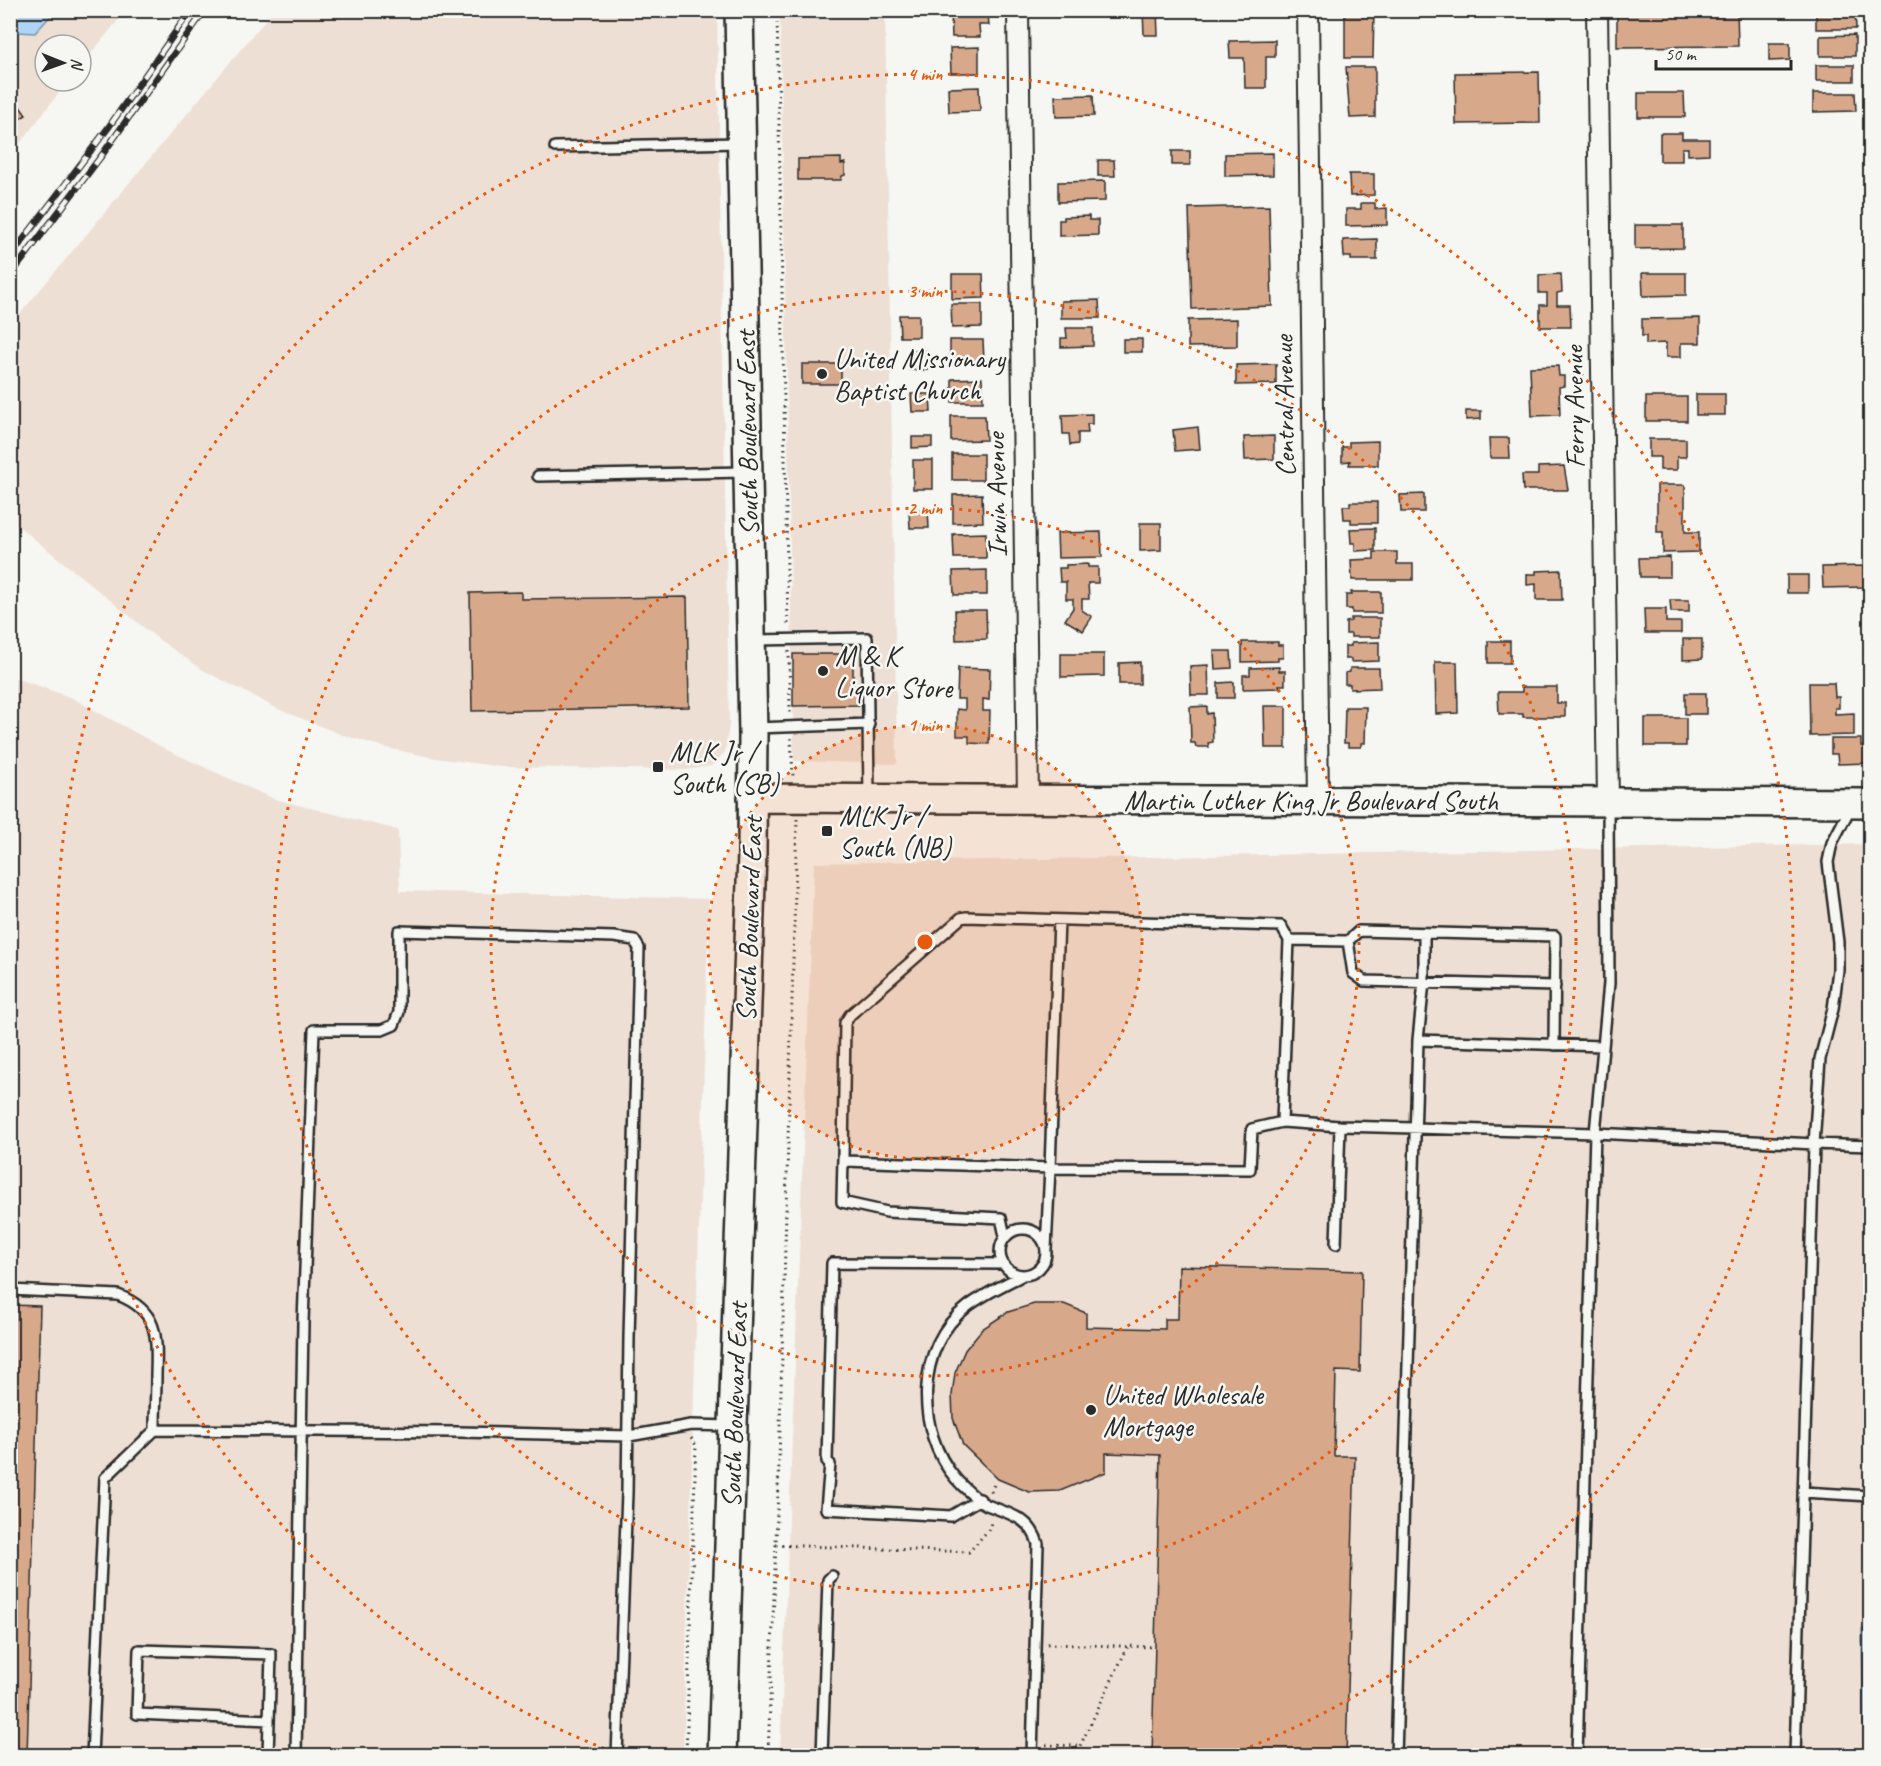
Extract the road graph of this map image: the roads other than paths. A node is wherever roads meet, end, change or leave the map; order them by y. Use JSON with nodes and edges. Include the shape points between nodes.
{"nodes":[{"id":1,"x":739,"y":10,"type":"edge"},
{"id":2,"x":1018,"y":10,"type":"edge"},
{"id":3,"x":1308,"y":10,"type":"edge"},
{"id":4,"x":1597,"y":10,"type":"edge"},
{"id":5,"x":741,"y":143,"type":"junction"},
{"id":6,"x":555,"y":147,"type":"dead end"},
{"id":7,"x":747,"y":472,"type":"junction"},
{"id":8,"x":538,"y":476,"type":"dead end"},
{"id":9,"x":751,"y":640,"type":"junction"},
{"id":10,"x":869,"y":724,"type":"junction"},
{"id":11,"x":752,"y":728,"type":"junction"},
{"id":12,"x":752,"y":798,"type":"junction"},
{"id":13,"x":869,"y":798,"type":"junction"},
{"id":14,"x":1028,"y":799,"type":"junction"},
{"id":15,"x":1318,"y":801,"type":"junction"},
{"id":16,"x":1608,"y":802,"type":"junction"},
{"id":17,"x":1862,"y":803,"type":"edge"},
{"id":18,"x":1059,"y":920,"type":"junction"},
{"id":19,"x":1424,"y":933,"type":"junction"},
{"id":20,"x":1289,"y":940,"type":"junction"},
{"id":21,"x":1348,"y":941,"type":"junction"},
{"id":22,"x":1424,"y":982,"type":"junction"},
{"id":23,"x":1555,"y":986,"type":"junction"},
{"id":24,"x":1418,"y":1040,"type":"junction"},
{"id":25,"x":1554,"y":1045,"type":"junction"},
{"id":26,"x":1602,"y":1046,"type":"junction"},
{"id":27,"x":1282,"y":1122,"type":"junction"},
{"id":28,"x":1340,"y":1126,"type":"junction"},
{"id":29,"x":1415,"y":1128,"type":"junction"},
{"id":30,"x":1595,"y":1133,"type":"junction"},
{"id":31,"x":1814,"y":1144,"type":"junction"},
{"id":32,"x":1870,"y":1146,"type":"edge"},
{"id":33,"x":843,"y":1158,"type":"junction"},
{"id":34,"x":1050,"y":1168,"type":"junction"},
{"id":35,"x":1005,"y":1236,"type":"junction"},
{"id":36,"x":1336,"y":1244,"type":"dead end"},
{"id":37,"x":1046,"y":1249,"type":"junction"},
{"id":38,"x":1003,"y":1264,"type":"junction"},
{"id":39,"x":1023,"y":1275,"type":"junction"},
{"id":40,"x":10,"y":1290,"type":"edge"},
{"id":41,"x":733,"y":1426,"type":"junction"},
{"id":42,"x":155,"y":1430,"type":"junction"},
{"id":43,"x":302,"y":1430,"type":"junction"},
{"id":44,"x":629,"y":1436,"type":"junction"},
{"id":45,"x":1803,"y":1492,"type":"junction"},
{"id":46,"x":1870,"y":1496,"type":"edge"},
{"id":47,"x":980,"y":1499,"type":"junction"},
{"id":48,"x":832,"y":1576,"type":"dead end"},
{"id":49,"x":269,"y":1720,"type":"junction"},
{"id":50,"x":92,"y":1755,"type":"edge"},
{"id":51,"x":268,"y":1755,"type":"edge"},
{"id":52,"x":296,"y":1755,"type":"edge"},
{"id":53,"x":617,"y":1755,"type":"edge"},
{"id":54,"x":722,"y":1755,"type":"edge"},
{"id":55,"x":822,"y":1755,"type":"edge"},
{"id":56,"x":1032,"y":1755,"type":"edge"},
{"id":57,"x":1396,"y":1755,"type":"edge"},
{"id":58,"x":1577,"y":1755,"type":"edge"},
{"id":59,"x":1795,"y":1755,"type":"edge"}],
"edges":[{"from":1,"to":5,"type":"street","name":"South Boulevard East"},
{"from":2,"to":14,"type":"street","name":"Irwin Avenue"},
{"from":3,"to":15,"type":"street","name":"Central Avenue"},
{"from":4,"to":16,"type":"street","name":"Ferry Avenue"},
{"from":5,"to":6,"type":"lane"},
{"from":5,"to":7,"type":"street","name":"South Boulevard East"},
{"from":7,"to":8,"type":"lane"},
{"from":7,"to":9,"type":"street","name":"South Boulevard East"},
{"from":9,"to":10,"type":"lane","via":[[867,638]]},
{"from":9,"to":11,"type":"street","name":"South Boulevard East"},
{"from":10,"to":11,"type":"lane"},
{"from":10,"to":13,"type":"lane"},
{"from":11,"to":12,"type":"street","name":"South Boulevard East"},
{"from":12,"to":13,"type":"street","name":"Martin Luther King Jr Boulevard South"},
{"from":12,"to":41,"type":"street","name":"South Boulevard East"},
{"from":13,"to":14,"type":"street","name":"Martin Luther King Jr Boulevard South"},
{"from":14,"to":15,"type":"street","name":"Martin Luther King Jr Boulevard South"},
{"from":15,"to":16,"type":"street","name":"Martin Luther King Jr Boulevard South"},
{"from":16,"to":17,"type":"street","name":"Martin Luther King Jr Boulevard South"},
{"from":16,"to":26,"type":"lane","via":[[1609,983]]},
{"from":17,"to":31,"type":"lane","via":[[1830,849],[1828,862],[1838,970],[1820,1059]]},
{"from":18,"to":20,"type":"lane","via":[[1281,926]]},
{"from":18,"to":33,"type":"lane","via":[[961,918],[850,1014],[845,1023]]},
{"from":18,"to":34,"type":"lane"},
{"from":19,"to":21,"type":"lane","via":[[1359,932]]},
{"from":19,"to":22,"type":"lane"},
{"from":19,"to":23,"type":"lane","via":[[1555,936]]},
{"from":20,"to":21,"type":"lane"},
{"from":20,"to":27,"type":"lane"},
{"from":21,"to":22,"type":"lane","via":[[1353,973],[1364,981]]},
{"from":22,"to":23,"type":"lane"},
{"from":22,"to":24,"type":"lane"},
{"from":23,"to":25,"type":"lane"},
{"from":24,"to":25,"type":"lane"},
{"from":24,"to":29,"type":"lane"},
{"from":25,"to":26,"type":"lane"},
{"from":26,"to":30,"type":"lane"},
{"from":27,"to":28,"type":"lane"},
{"from":27,"to":34,"type":"lane","via":[[1252,1130],[1252,1168],[1247,1170]]},
{"from":28,"to":29,"type":"lane"},
{"from":28,"to":36,"type":"lane"},
{"from":29,"to":30,"type":"lane"},
{"from":29,"to":57,"type":"lane"},
{"from":30,"to":31,"type":"lane"},
{"from":30,"to":58,"type":"lane"},
{"from":31,"to":32,"type":"lane"},
{"from":31,"to":45,"type":"lane"},
{"from":33,"to":34,"type":"lane","via":[[848,1162]]},
{"from":33,"to":35,"type":"lane","via":[[842,1202],[887,1212],[1001,1218]]},
{"from":34,"to":37,"type":"lane"},
{"from":35,"to":37,"type":"lane","via":[[1027,1228],[1040,1235]]},
{"from":35,"to":38,"type":"lane","via":[[999,1250]]},
{"from":37,"to":39,"type":"lane","via":[[1043,1264]]},
{"from":38,"to":39,"type":"lane"},
{"from":38,"to":47,"type":"lane","via":[[832,1263],[826,1509],[951,1516]]},
{"from":39,"to":47,"type":"lane","via":[[966,1308],[944,1333],[930,1363],[925,1397],[939,1454],[956,1479]]},
{"from":40,"to":42,"type":"lane","via":[[118,1295],[144,1310],[157,1342]]},
{"from":41,"to":44,"type":"lane","via":[[691,1425]]},
{"from":41,"to":54,"type":"street","name":"South Boulevard East"},
{"from":42,"to":43,"type":"lane"},
{"from":42,"to":50,"type":"lane","via":[[105,1478]]},
{"from":43,"to":44,"type":"lane"},
{"from":43,"to":44,"type":"lane","via":[[314,1030],[382,1030],[394,1025],[399,1012],[399,931],[614,937],[633,940],[639,948]]},
{"from":43,"to":52,"type":"lane"},
{"from":44,"to":53,"type":"lane"},
{"from":45,"to":46,"type":"lane"},
{"from":45,"to":59,"type":"lane"},
{"from":47,"to":56,"type":"lane","via":[[1022,1518],[1038,1544]]},
{"from":48,"to":55,"type":"lane","via":[[828,1580]]},
{"from":49,"to":49,"type":"lane","via":[[272,1654],[139,1650],[137,1714]]},
{"from":49,"to":51,"type":"lane"}]}
